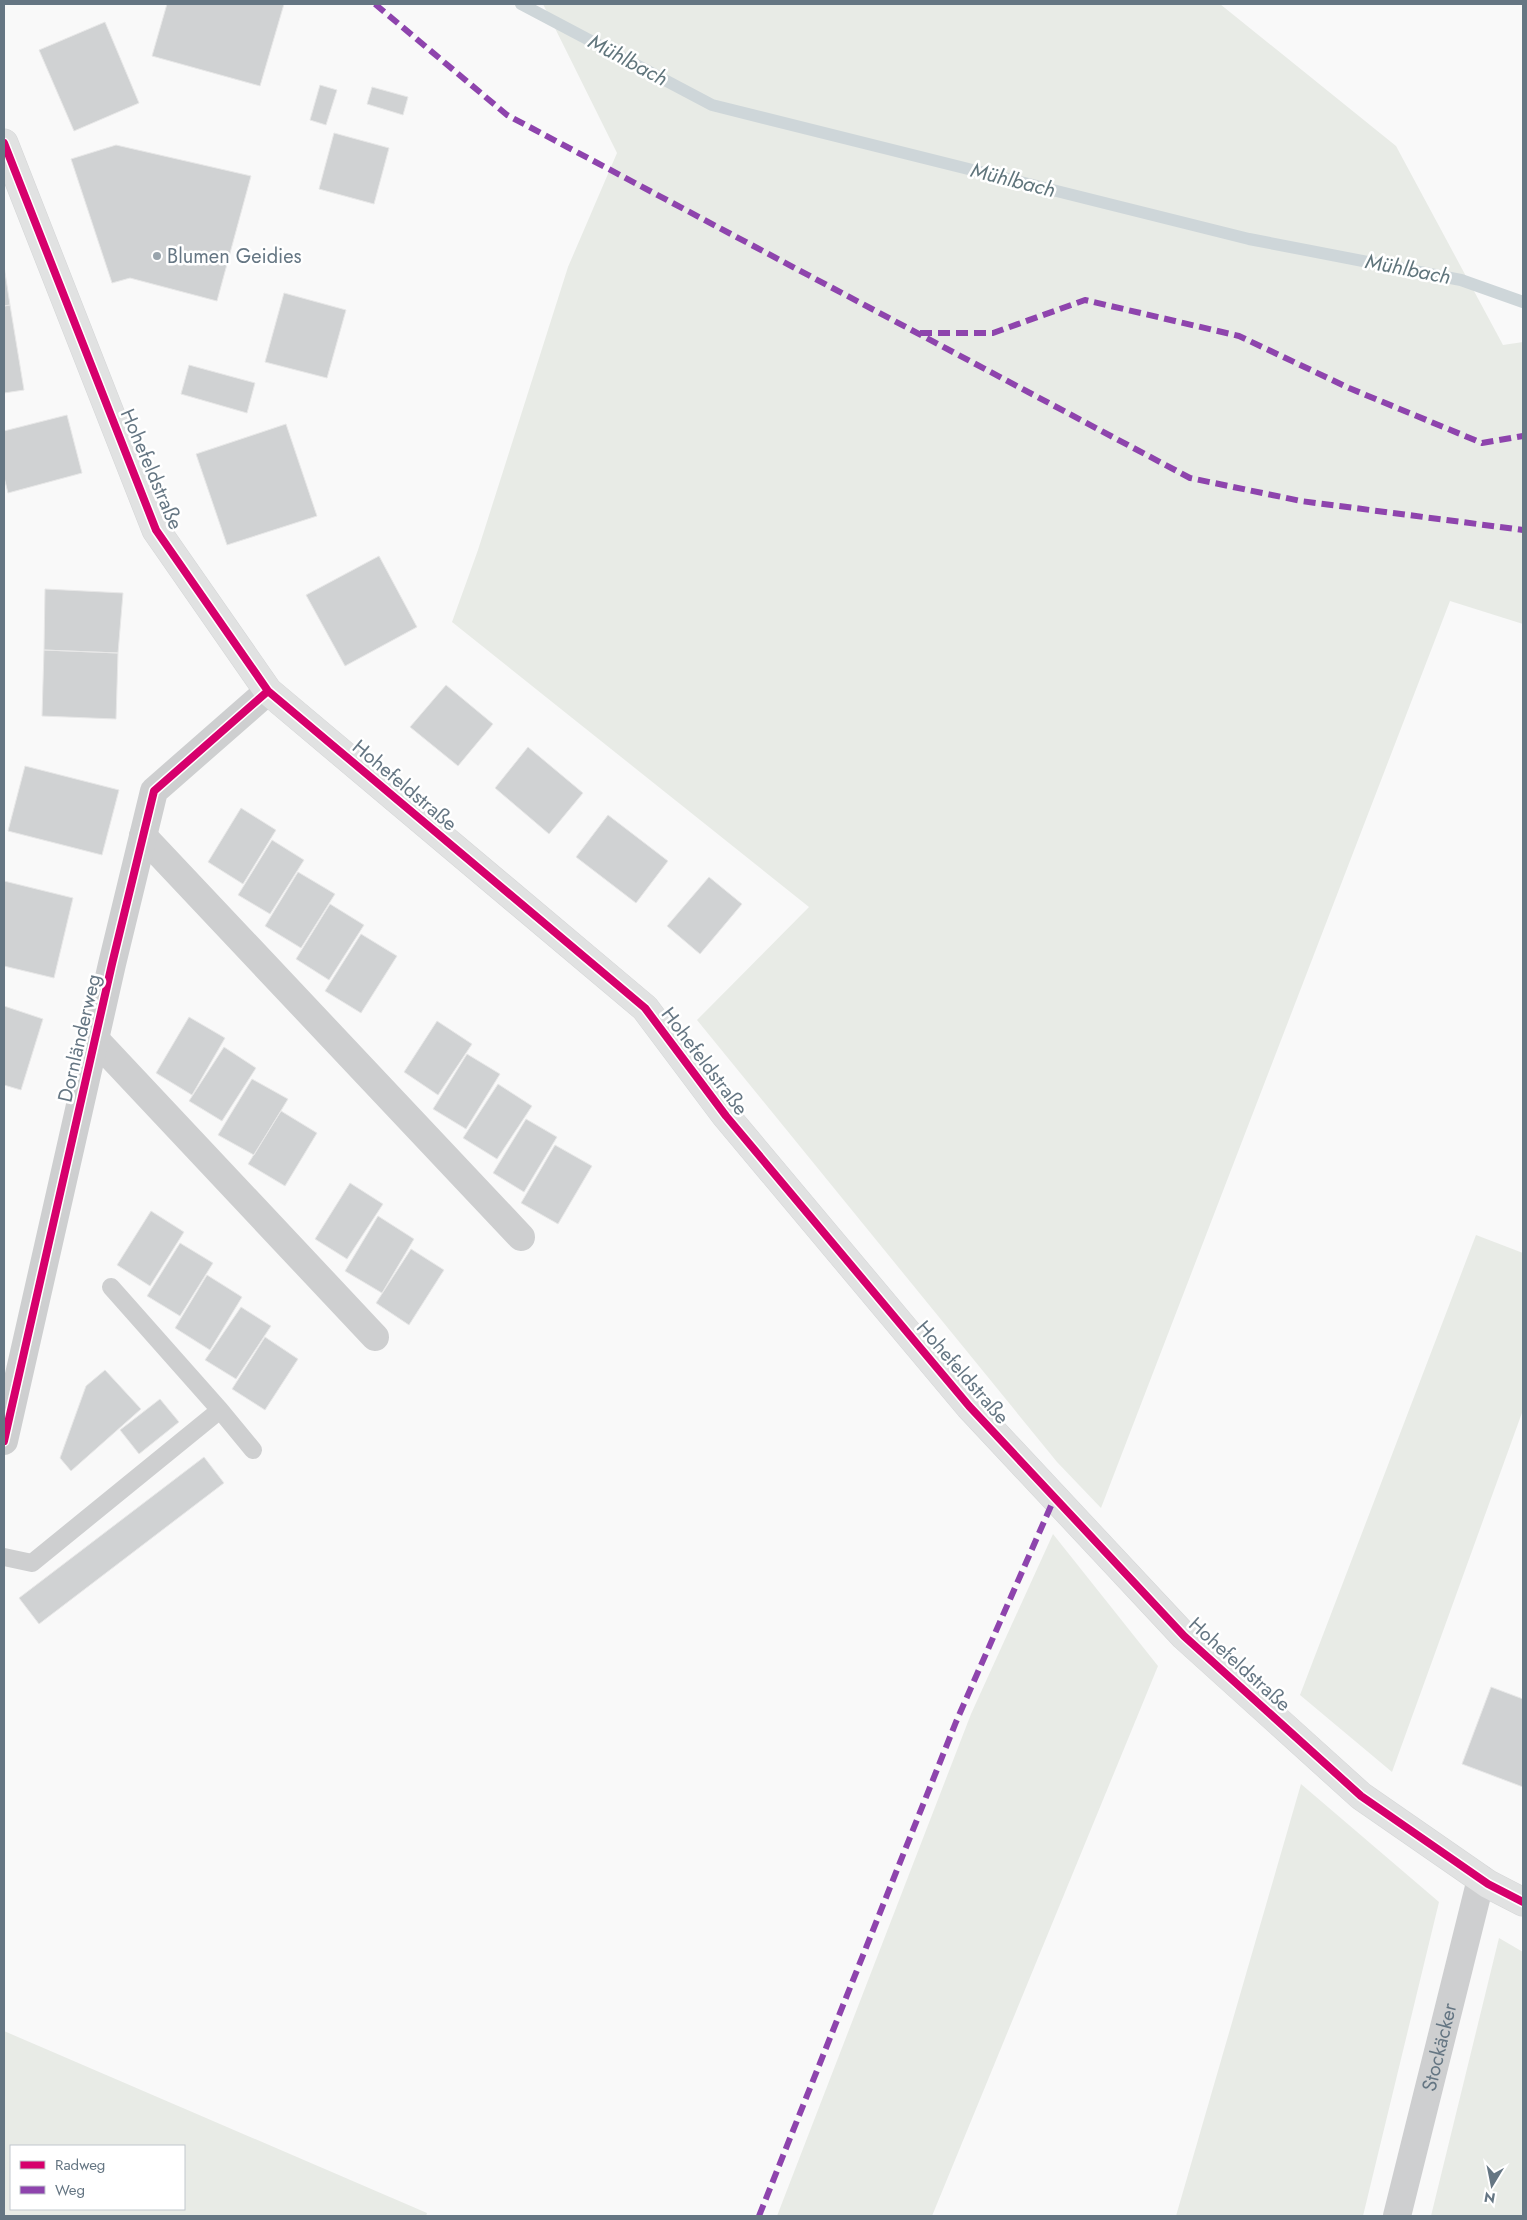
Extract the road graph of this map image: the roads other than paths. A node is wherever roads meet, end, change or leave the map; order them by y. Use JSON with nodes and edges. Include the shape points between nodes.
{"nodes":[{"id":1,"x":4,"y":143,"type":"edge"},
{"id":2,"x":268,"y":691,"type":"junction"},
{"id":3,"x":143,"y":836,"type":"junction"},
{"id":4,"x":95,"y":1039,"type":"junction"},
{"id":5,"x":521,"y":1237,"type":"dead end"},
{"id":6,"x":111,"y":1287,"type":"dead end"},
{"id":7,"x":375,"y":1337,"type":"dead end"},
{"id":8,"x":220,"y":1410,"type":"junction"},
{"id":9,"x":4,"y":1441,"type":"edge"},
{"id":10,"x":253,"y":1450,"type":"dead end"},
{"id":11,"x":4,"y":1557,"type":"edge"},
{"id":12,"x":1481,"y":1879,"type":"junction"},
{"id":13,"x":1523,"y":1902,"type":"edge"},
{"id":14,"x":1397,"y":2216,"type":"edge"}],
"edges":[{"from":1,"to":2,"type":"street","name":"Hohefeldstraße","via":[[156,530]]},
{"from":2,"to":3,"type":"street","name":"Dornländerweg","via":[[154,791]]},
{"from":2,"to":12,"type":"street","name":"Hohefeldstraße","via":[[645,1008],[726,1116],[969,1406],[1184,1636],[1361,1796]]},
{"from":3,"to":4,"type":"street","name":"Dornländerweg"},
{"from":3,"to":5,"type":"street"},
{"from":4,"to":7,"type":"street","name":"Dornländerweg"},
{"from":4,"to":9,"type":"street","name":"Dornländerweg"},
{"from":6,"to":8,"type":"lane"},
{"from":8,"to":10,"type":"lane"},
{"from":8,"to":11,"type":"lane","via":[[32,1562]]},
{"from":12,"to":13,"type":"street","name":"Hohefeldstraße"},
{"from":12,"to":14,"type":"street","name":"Stockäcker"}]}
